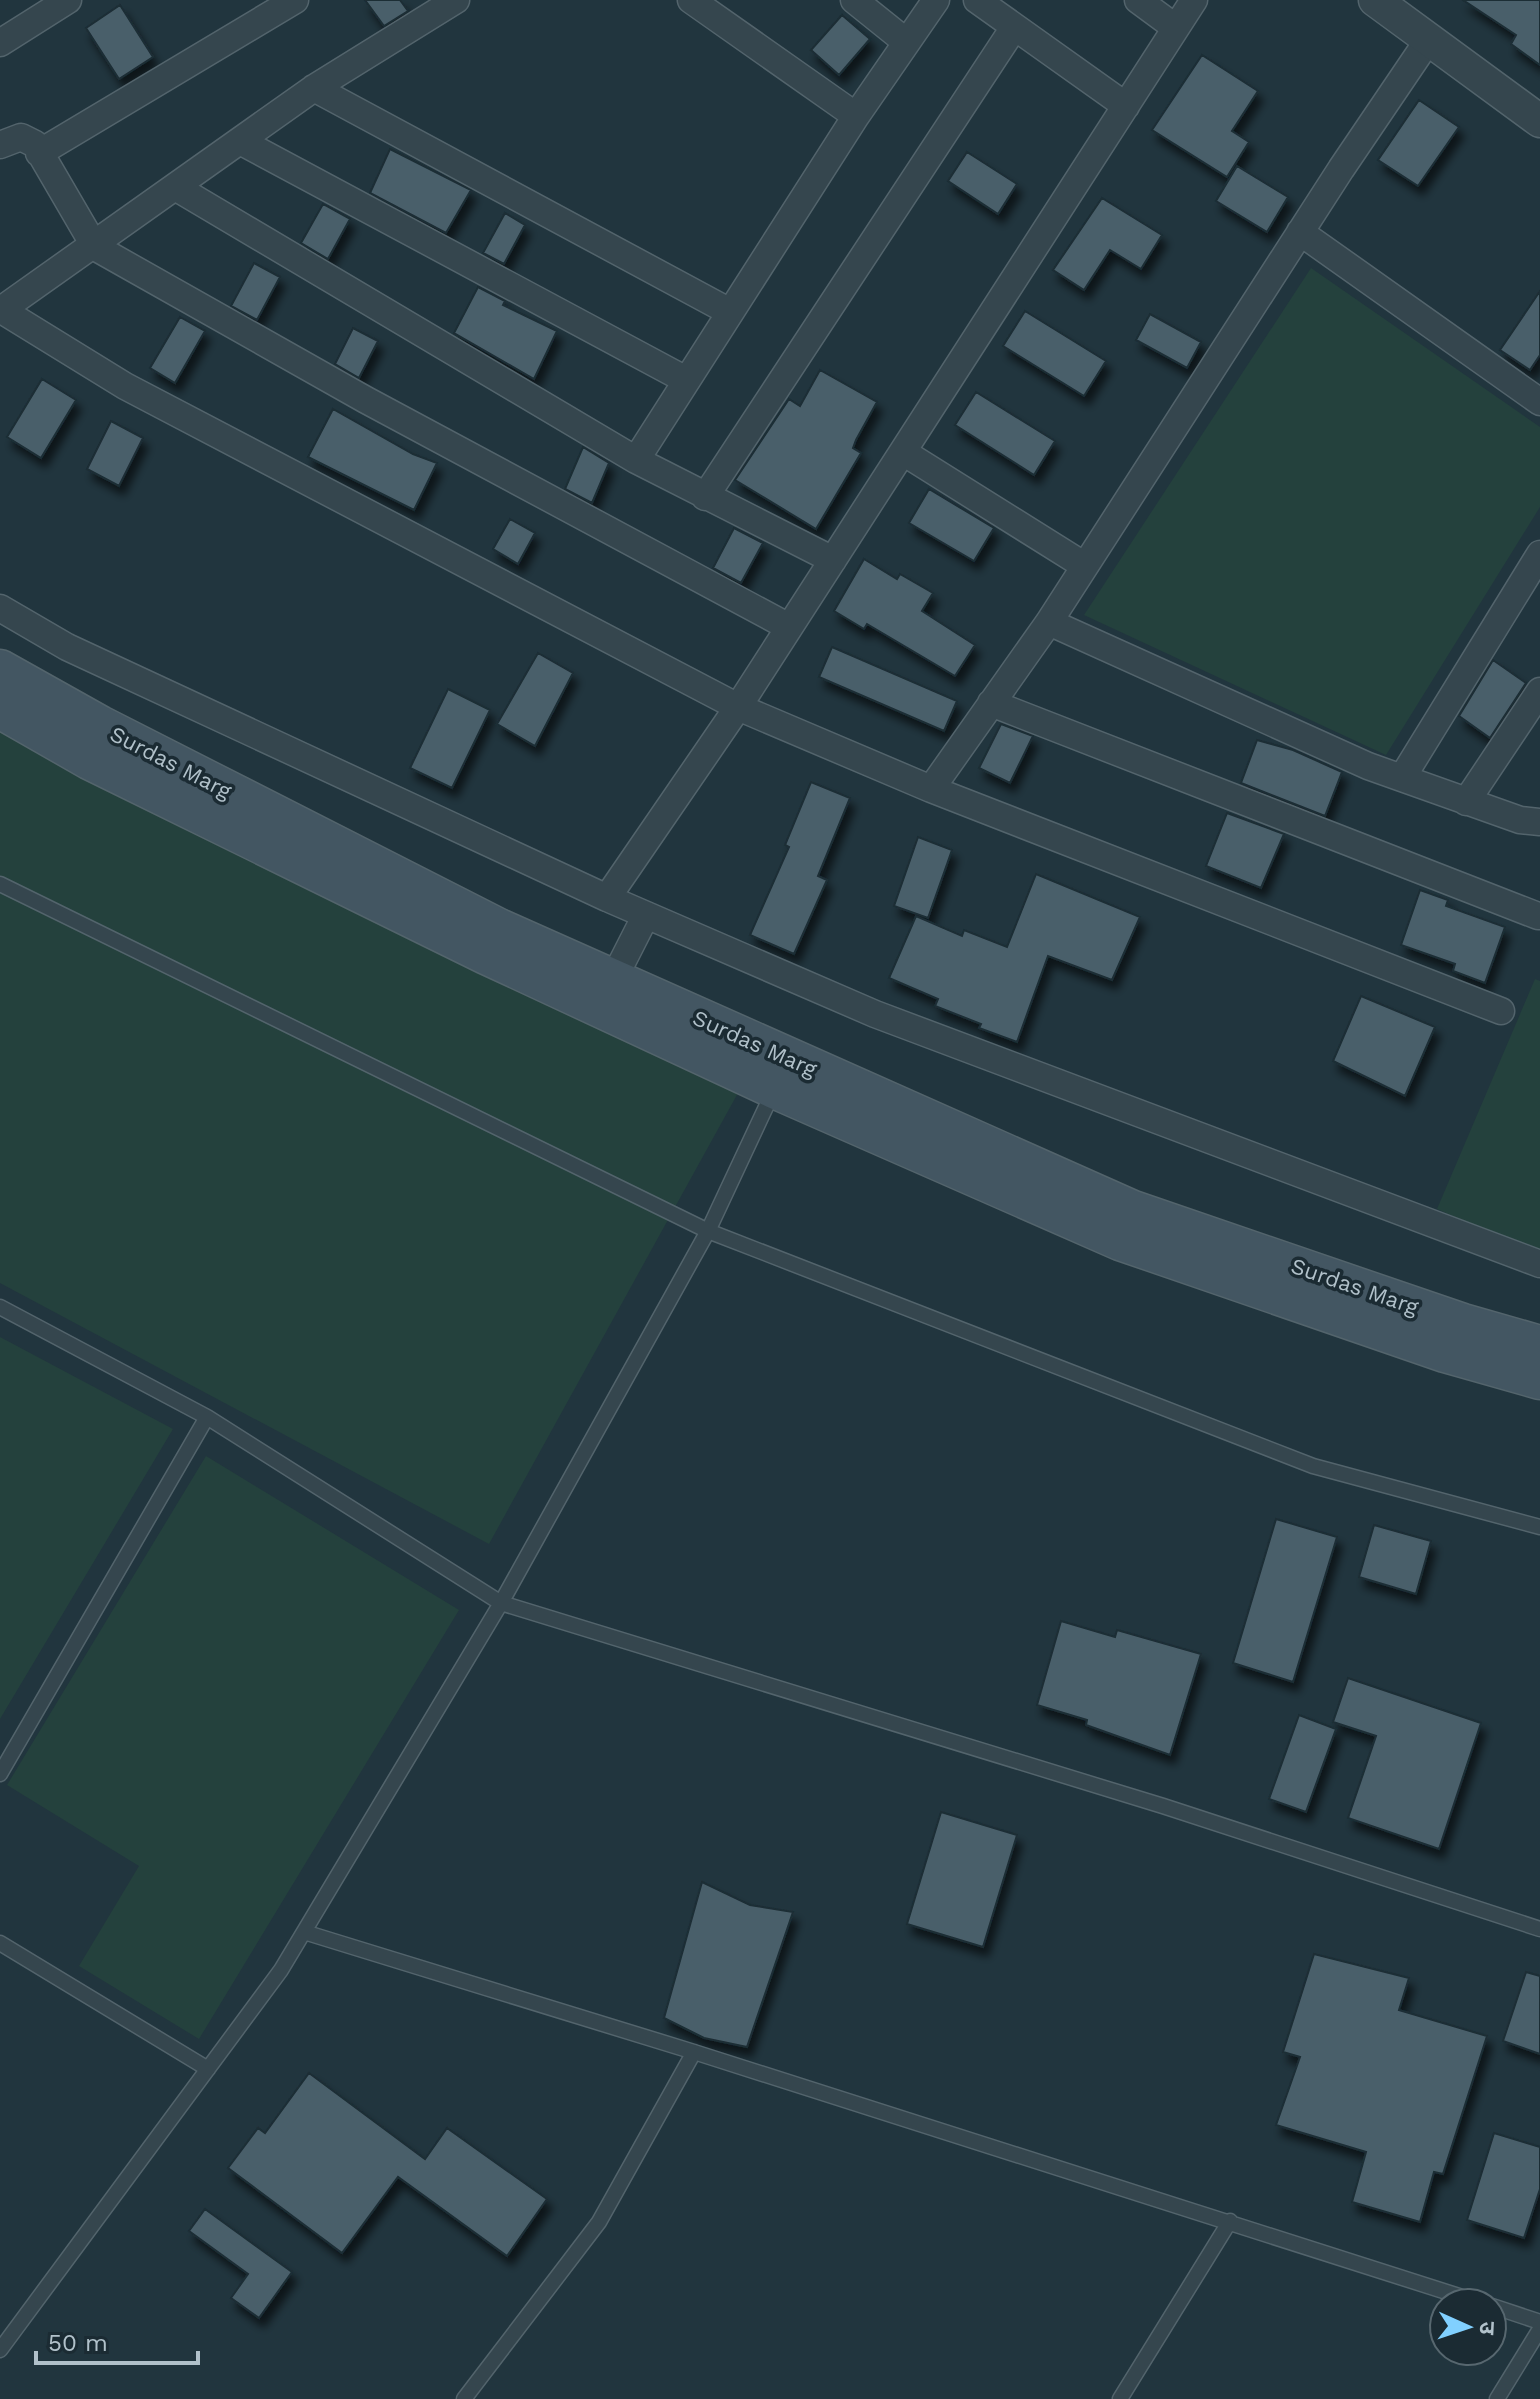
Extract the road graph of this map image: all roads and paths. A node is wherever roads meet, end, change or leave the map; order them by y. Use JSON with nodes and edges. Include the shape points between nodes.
{"nodes":[{"id":1,"x":68,"y":0,"type":"edge"},
{"id":2,"x":295,"y":0,"type":"edge"},
{"id":3,"x":456,"y":0,"type":"edge"},
{"id":4,"x":691,"y":0,"type":"edge"},
{"id":5,"x":854,"y":0,"type":"edge"},
{"id":6,"x":936,"y":0,"type":"edge"},
{"id":7,"x":977,"y":0,"type":"edge"},
{"id":8,"x":1138,"y":0,"type":"edge"},
{"id":9,"x":1194,"y":0,"type":"edge"},
{"id":10,"x":1375,"y":0,"type":"edge"},
{"id":11,"x":1176,"y":28,"type":"junction"},
{"id":12,"x":1013,"y":29,"type":"junction"},
{"id":13,"x":1429,"y":39,"type":"junction"},
{"id":14,"x":905,"y":41,"type":"junction"},
{"id":15,"x":0,"y":43,"type":"edge"},
{"id":16,"x":314,"y":88,"type":"junction"},
{"id":17,"x":1126,"y":106,"type":"junction"},
{"id":18,"x":856,"y":116,"type":"junction"},
{"id":19,"x":1540,"y":121,"type":"edge"},
{"id":20,"x":240,"y":141,"type":"junction"},
{"id":21,"x":0,"y":145,"type":"edge"},
{"id":22,"x":39,"y":153,"type":"junction"},
{"id":23,"x":177,"y":188,"type":"junction"},
{"id":24,"x":1300,"y":232,"type":"junction"},
{"id":25,"x":95,"y":247,"type":"junction"},
{"id":26,"x":1,"y":310,"type":"edge"},
{"id":27,"x":730,"y":312,"type":"junction"},
{"id":28,"x":686,"y":380,"type":"junction"},
{"id":29,"x":1540,"y":402,"type":"edge"},
{"id":30,"x":903,"y":452,"type":"junction"},
{"id":31,"x":636,"y":460,"type":"junction"},
{"id":32,"x":705,"y":497,"type":"junction"},
{"id":33,"x":1540,"y":554,"type":"edge"},
{"id":34,"x":833,"y":560,"type":"junction"},
{"id":35,"x":1085,"y":566,"type":"junction"},
{"id":36,"x":0,"y":608,"type":"edge"},
{"id":37,"x":1049,"y":622,"type":"junction"},
{"id":38,"x":789,"y":627,"type":"junction"},
{"id":39,"x":0,"y":669,"type":"edge"},
{"id":40,"x":1540,"y":691,"type":"edge"},
{"id":41,"x":991,"y":703,"type":"junction"},
{"id":42,"x":738,"y":707,"type":"junction"},
{"id":43,"x":0,"y":709,"type":"edge"},
{"id":44,"x":1402,"y":778,"type":"junction"},
{"id":45,"x":931,"y":789,"type":"junction"},
{"id":46,"x":1466,"y":802,"type":"junction"},
{"id":47,"x":1540,"y":822,"type":"edge"},
{"id":48,"x":0,"y":884,"type":"edge"},
{"id":49,"x":607,"y":898,"type":"junction"},
{"id":50,"x":646,"y":915,"type":"junction"},
{"id":51,"x":1538,"y":916,"type":"edge"},
{"id":52,"x":613,"y":980,"type":"junction"},
{"id":53,"x":1501,"y":1011,"type":"dead end"},
{"id":54,"x":782,"y":1073,"type":"junction"},
{"id":55,"x":708,"y":1231,"type":"junction"},
{"id":56,"x":1540,"y":1264,"type":"edge"},
{"id":57,"x":0,"y":1307,"type":"edge"},
{"id":58,"x":1540,"y":1345,"type":"edge"},
{"id":59,"x":1540,"y":1380,"type":"edge"},
{"id":60,"x":207,"y":1417,"type":"junction"},
{"id":61,"x":1540,"y":1527,"type":"edge"},
{"id":62,"x":501,"y":1603,"type":"junction"},
{"id":63,"x":0,"y":1774,"type":"edge"},
{"id":64,"x":1540,"y":1929,"type":"edge"},
{"id":65,"x":304,"y":1932,"type":"junction"},
{"id":66,"x":0,"y":1943,"type":"edge"},
{"id":67,"x":694,"y":2052,"type":"junction"},
{"id":68,"x":208,"y":2069,"type":"junction"},
{"id":69,"x":1230,"y":2221,"type":"junction"},
{"id":70,"x":1432,"y":2287,"type":"edge"},
{"id":71,"x":1508,"y":2311,"type":"edge"},
{"id":72,"x":1540,"y":2322,"type":"edge"},
{"id":73,"x":1540,"y":2329,"type":"edge"},
{"id":74,"x":0,"y":2350,"type":"edge"},
{"id":75,"x":464,"y":2399,"type":"edge"},
{"id":76,"x":1120,"y":2399,"type":"edge"},
{"id":77,"x":1497,"y":2399,"type":"edge"}],
"edges":[{"from":1,"to":15,"type":"street"},
{"from":2,"to":22,"type":"street"},
{"from":3,"to":16,"type":"street"},
{"from":4,"to":18,"type":"street"},
{"from":5,"to":14,"type":"street"},
{"from":6,"to":14,"type":"street"},
{"from":7,"to":12,"type":"street"},
{"from":8,"to":11,"type":"street"},
{"from":9,"to":11,"type":"street"},
{"from":10,"to":13,"type":"street"},
{"from":11,"to":17,"type":"street"},
{"from":12,"to":17,"type":"street"},
{"from":12,"to":32,"type":"street"},
{"from":13,"to":19,"type":"street"},
{"from":13,"to":24,"type":"street"},
{"from":14,"to":18,"type":"street"},
{"from":16,"to":20,"type":"street"},
{"from":16,"to":27,"type":"street"},
{"from":17,"to":30,"type":"street"},
{"from":18,"to":27,"type":"street"},
{"from":20,"to":23,"type":"street"},
{"from":20,"to":28,"type":"street"},
{"from":21,"to":22,"type":"street","via":[[9,139],[29,139]]},
{"from":22,"to":25,"type":"street"},
{"from":23,"to":25,"type":"street"},
{"from":23,"to":31,"type":"street"},
{"from":24,"to":29,"type":"street"},
{"from":24,"to":35,"type":"street"},
{"from":25,"to":26,"type":"street"},
{"from":25,"to":38,"type":"street","via":[[366,400]]},
{"from":26,"to":42,"type":"street","via":[[125,386]]},
{"from":27,"to":28,"type":"street"},
{"from":28,"to":31,"type":"street"},
{"from":30,"to":34,"type":"street"},
{"from":30,"to":35,"type":"street"},
{"from":31,"to":32,"type":"street"},
{"from":32,"to":34,"type":"street"},
{"from":33,"to":44,"type":"street"},
{"from":34,"to":38,"type":"street"},
{"from":35,"to":37,"type":"street"},
{"from":36,"to":49,"type":"street","via":[[67,647]]},
{"from":37,"to":41,"type":"street"},
{"from":37,"to":44,"type":"street"},
{"from":38,"to":42,"type":"street"},
{"from":39,"to":52,"type":"main road","name":"Surdas Marg","via":[[228,791]]},
{"from":40,"to":46,"type":"street"},
{"from":41,"to":45,"type":"street"},
{"from":41,"to":51,"type":"street"},
{"from":42,"to":45,"type":"street"},
{"from":42,"to":49,"type":"street"},
{"from":43,"to":54,"type":"main road","name":"Surdas Marg","via":[[89,760],[472,948]]},
{"from":44,"to":46,"type":"street"},
{"from":45,"to":53,"type":"street"},
{"from":46,"to":47,"type":"street"},
{"from":48,"to":55,"type":"lane"},
{"from":49,"to":50,"type":"street"},
{"from":50,"to":52,"type":"street"},
{"from":50,"to":56,"type":"street","via":[[875,1014]]},
{"from":52,"to":54,"type":"main road","name":"Surdas Marg"},
{"from":54,"to":55,"type":"lane"},
{"from":54,"to":58,"type":"main road","name":"Surdas Marg","via":[[1133,1210]]},
{"from":54,"to":59,"type":"main road","name":"Surdas Marg","via":[[1120,1241],[1445,1353]]},
{"from":55,"to":61,"type":"lane","via":[[1313,1466]]},
{"from":55,"to":62,"type":"lane"},
{"from":57,"to":60,"type":"lane"},
{"from":60,"to":62,"type":"lane"},
{"from":60,"to":63,"type":"lane"},
{"from":62,"to":64,"type":"lane","via":[[1163,1806]]},
{"from":62,"to":65,"type":"lane"},
{"from":65,"to":67,"type":"lane"},
{"from":65,"to":68,"type":"lane"},
{"from":66,"to":68,"type":"lane"},
{"from":67,"to":69,"type":"lane"},
{"from":67,"to":75,"type":"lane","via":[[599,2222]]},
{"from":68,"to":74,"type":"lane"},
{"from":69,"to":70,"type":"lane"},
{"from":69,"to":76,"type":"lane"},
{"from":71,"to":72,"type":"lane"},
{"from":73,"to":77,"type":"lane"}]}
